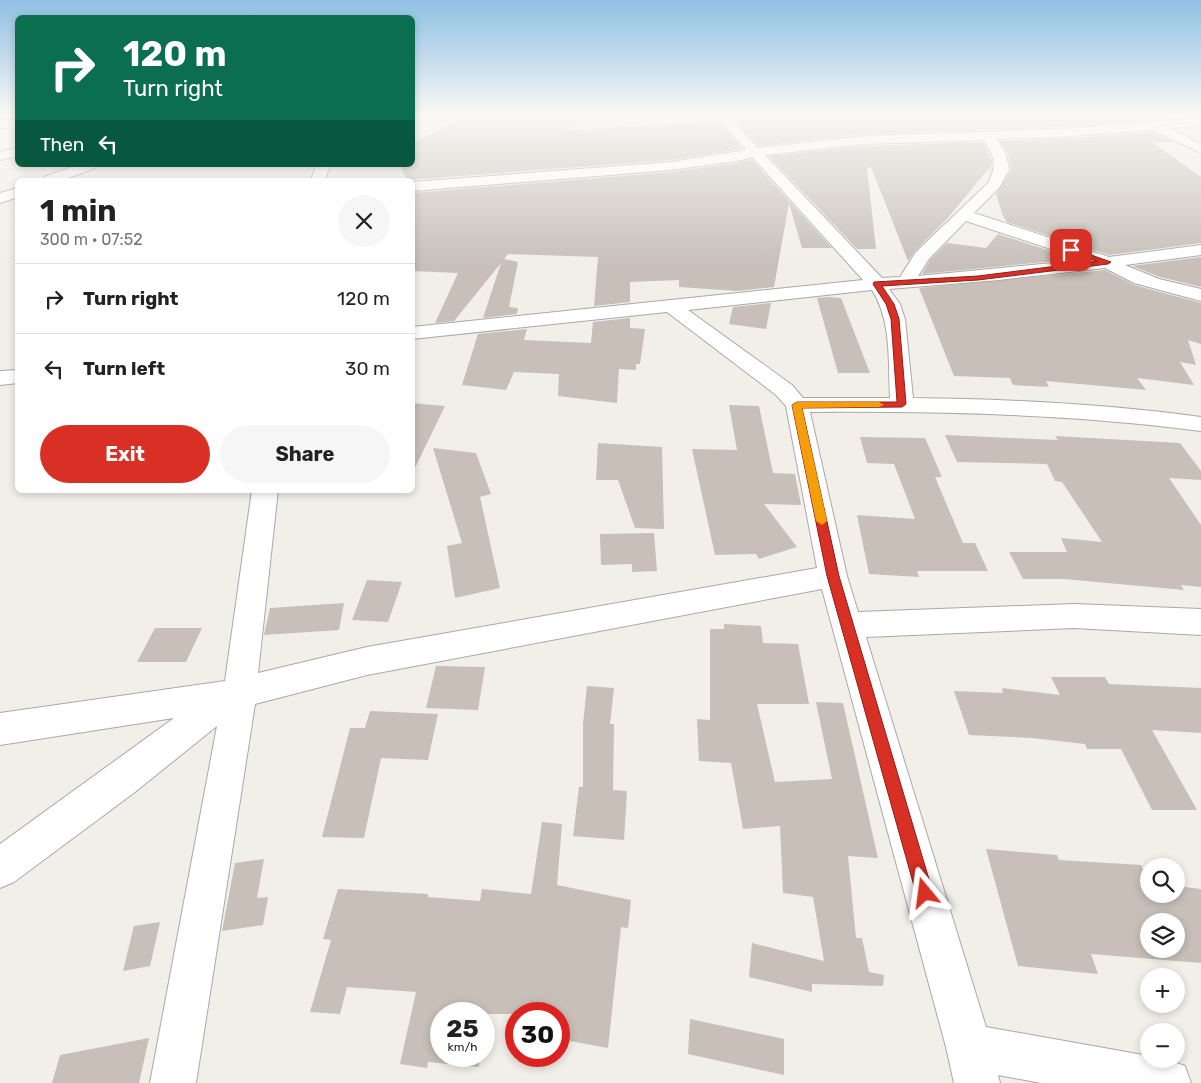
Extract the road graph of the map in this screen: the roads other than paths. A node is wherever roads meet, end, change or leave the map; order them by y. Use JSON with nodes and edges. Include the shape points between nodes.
{"nodes":[{"id":1,"x":674,"y":166,"type":"edge"},
{"id":2,"x":768,"y":166,"type":"edge"},
{"id":3,"x":1001,"y":166,"type":"edge"},
{"id":4,"x":85,"y":167,"type":"edge"},
{"id":5,"x":54,"y":178,"type":"edge"},
{"id":6,"x":415,"y":187,"type":"edge"},
{"id":7,"x":15,"y":193,"type":"edge"},
{"id":8,"x":0,"y":198,"type":"edge"},
{"id":9,"x":963,"y":215,"type":"junction"},
{"id":10,"x":1201,"y":250,"type":"edge"},
{"id":11,"x":1108,"y":262,"type":"junction"},
{"id":12,"x":904,"y":283,"type":"junction"},
{"id":13,"x":877,"y":284,"type":"junction"},
{"id":14,"x":1201,"y":295,"type":"edge"},
{"id":15,"x":670,"y":306,"type":"junction"},
{"id":16,"x":415,"y":333,"type":"edge"},
{"id":17,"x":15,"y":376,"type":"edge"},
{"id":18,"x":0,"y":378,"type":"edge"},
{"id":19,"x":902,"y":404,"type":"junction"},
{"id":20,"x":797,"y":405,"type":"junction"},
{"id":21,"x":1201,"y":424,"type":"edge"},
{"id":22,"x":265,"y":493,"type":"edge"},
{"id":23,"x":833,"y":576,"type":"junction"},
{"id":24,"x":1201,"y":622,"type":"edge"},
{"id":25,"x":847,"y":625,"type":"junction"},
{"id":26,"x":236,"y":693,"type":"junction"},
{"id":27,"x":0,"y":729,"type":"edge"},
{"id":28,"x":0,"y":868,"type":"edge"},
{"id":29,"x":973,"y":1065,"type":"edge"},
{"id":30,"x":174,"y":1083,"type":"edge"},
{"id":31,"x":1168,"y":1083,"type":"edge"}],
"edges":[{"from":1,"to":6,"type":"street"},
{"from":2,"to":13,"type":"street"},
{"from":3,"to":9,"type":"street","via":[[994,185]]},
{"from":4,"to":5,"type":"street"},
{"from":7,"to":8,"type":"street"},
{"from":9,"to":11,"type":"street"},
{"from":9,"to":12,"type":"street","via":[[922,256]]},
{"from":10,"to":11,"type":"street"},
{"from":11,"to":12,"type":"street"},
{"from":11,"to":14,"type":"street","via":[[1139,280]]},
{"from":12,"to":13,"type":"street"},
{"from":13,"to":15,"type":"street"},
{"from":13,"to":19,"type":"street","via":[[895,319]]},
{"from":15,"to":16,"type":"street"},
{"from":15,"to":20,"type":"street","via":[[784,390]]},
{"from":17,"to":18,"type":"street"},
{"from":19,"to":20,"type":"street"},
{"from":19,"to":21,"type":"street","via":[[1080,410]]},
{"from":20,"to":23,"type":"street"},
{"from":22,"to":26,"type":"street"},
{"from":23,"to":25,"type":"street"},
{"from":23,"to":26,"type":"street","via":[[367,661]]},
{"from":24,"to":25,"type":"street","via":[[1074,616]]},
{"from":25,"to":29,"type":"street"},
{"from":26,"to":27,"type":"street"},
{"from":26,"to":28,"type":"street"},
{"from":26,"to":30,"type":"street"},
{"from":29,"to":31,"type":"street"}]}
